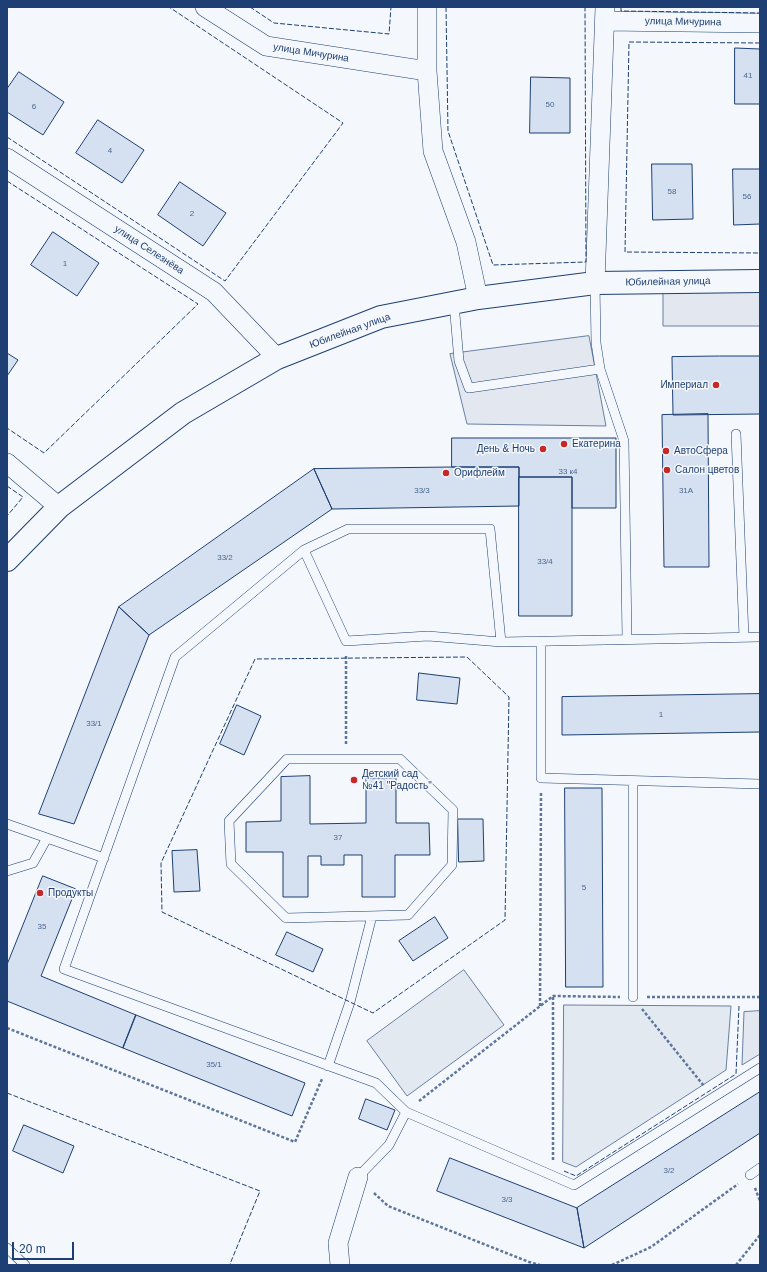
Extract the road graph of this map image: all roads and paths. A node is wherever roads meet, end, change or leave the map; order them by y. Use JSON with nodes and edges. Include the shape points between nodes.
{"nodes":[{"id":1,"x":206,"y":7,"type":"edge"},
{"id":2,"x":427,"y":7,"type":"edge"},
{"id":3,"x":605,"y":14,"type":"edge"},
{"id":4,"x":760,"y":23,"type":"edge"},
{"id":5,"x":427,"y":71,"type":"junction"},
{"id":6,"x":7,"y":158,"type":"edge"},
{"id":7,"x":760,"y":281,"type":"edge"},
{"id":8,"x":595,"y":283,"type":"junction"},
{"id":9,"x":478,"y":298,"type":"junction"},
{"id":10,"x":454,"y":303,"type":"junction"},
{"id":11,"x":277,"y":358,"type":"junction"},
{"id":12,"x":600,"y":369,"type":"junction"},
{"id":13,"x":736,"y":434,"type":"dead end"},
{"id":14,"x":7,"y":463,"type":"edge"},
{"id":15,"x":59,"y":507,"type":"junction"},
{"id":16,"x":304,"y":550,"type":"junction"},
{"id":17,"x":7,"y":560,"type":"edge"},
{"id":18,"x":744,"y":637,"type":"junction"},
{"id":19,"x":760,"y":637,"type":"edge"},
{"id":20,"x":627,"y":639,"type":"junction"},
{"id":21,"x":346,"y":640,"type":"junction"},
{"id":22,"x":542,"y":641,"type":"junction"},
{"id":23,"x":501,"y":642,"type":"junction"},
{"id":24,"x":346,"y":759,"type":"junction"},
{"id":25,"x":541,"y":778,"type":"junction"},
{"id":26,"x":633,"y":782,"type":"junction"},
{"id":27,"x":760,"y":784,"type":"edge"},
{"id":28,"x":7,"y":824,"type":"edge"},
{"id":29,"x":47,"y":838,"type":"junction"},
{"id":30,"x":104,"y":858,"type":"junction"},
{"id":31,"x":7,"y":870,"type":"edge"},
{"id":32,"x":372,"y":916,"type":"junction"},
{"id":33,"x":553,"y":996,"type":"junction"},
{"id":34,"x":633,"y":997,"type":"junction"},
{"id":35,"x":760,"y":997,"type":"edge"},
{"id":36,"x":540,"y":1006,"type":"junction"},
{"id":37,"x":7,"y":1028,"type":"edge"},
{"id":38,"x":328,"y":1066,"type":"junction"},
{"id":39,"x":760,"y":1068,"type":"edge"},
{"id":40,"x":714,"y":1097,"type":"junction"},
{"id":41,"x":406,"y":1112,"type":"junction"},
{"id":42,"x":760,"y":1168,"type":"edge"},
{"id":43,"x":750,"y":1175,"type":"joint"},
{"id":44,"x":553,"y":1176,"type":"junction"},
{"id":45,"x":358,"y":1177,"type":"junction"},
{"id":46,"x":760,"y":1235,"type":"edge"},
{"id":47,"x":7,"y":1248,"type":"edge"},
{"id":48,"x":25,"y":1265,"type":"edge"},
{"id":49,"x":340,"y":1265,"type":"edge"},
{"id":50,"x":540,"y":1265,"type":"edge"},
{"id":51,"x":612,"y":1265,"type":"edge"},
{"id":52,"x":736,"y":1265,"type":"edge"}],
"edges":[{"from":1,"to":5,"type":"street","name":"улица Мичурина","via":[[266,46]]},
{"from":2,"to":5,"type":"street"},
{"from":3,"to":4,"type":"street","name":"улица Мичурина"},
{"from":3,"to":8,"type":"street"},
{"from":5,"to":9,"type":"street","via":[[433,152],[466,242]]},
{"from":6,"to":11,"type":"street","name":"улица Селезнёва","via":[[214,292]]},
{"from":7,"to":8,"type":"street","name":"Юбилейная улица"},
{"from":8,"to":9,"type":"street","name":"Юбилейная улица"},
{"from":8,"to":12,"type":"lane","via":[[596,343]]},
{"from":9,"to":10,"type":"street","name":"Юбилейная улица"},
{"from":10,"to":11,"type":"street","name":"Юбилейная улица","via":[[381,318]]},
{"from":10,"to":12,"type":"lane","via":[[459,361],[469,388]]},
{"from":11,"to":15,"type":"street","name":"Юбилейная улица","via":[[184,413]]},
{"from":12,"to":20,"type":"lane","via":[[624,441]]},
{"from":13,"to":18,"type":"lane"},
{"from":14,"to":15,"type":"street"},
{"from":15,"to":17,"type":"street","name":"Юбилейная улица"},
{"from":16,"to":21,"type":"lane"},
{"from":16,"to":23,"type":"lane","via":[[348,529],[490,529]]},
{"from":16,"to":30,"type":"lane","via":[[175,657]]},
{"from":18,"to":19,"type":"lane"},
{"from":18,"to":20,"type":"lane"},
{"from":20,"to":22,"type":"lane"},
{"from":21,"to":23,"type":"lane","via":[[428,636]]},
{"from":21,"to":24,"type":"path"},
{"from":22,"to":23,"type":"lane"},
{"from":22,"to":25,"type":"lane"},
{"from":24,"to":32,"type":"lane","via":[[400,759],[453,810],[452,865],[408,915]]},
{"from":24,"to":32,"type":"lane","via":[[287,759],[229,821],[231,864],[286,918]]},
{"from":25,"to":26,"type":"lane"},
{"from":25,"to":36,"type":"path"},
{"from":26,"to":27,"type":"lane"},
{"from":26,"to":34,"type":"lane"},
{"from":28,"to":29,"type":"lane"},
{"from":29,"to":30,"type":"lane"},
{"from":29,"to":31,"type":"lane","via":[[33,863]]},
{"from":30,"to":38,"type":"lane","via":[[64,969]]},
{"from":32,"to":38,"type":"lane","via":[[350,1002]]},
{"from":33,"to":34,"type":"path"},
{"from":33,"to":36,"type":"path"},
{"from":33,"to":44,"type":"path"},
{"from":34,"to":35,"type":"path"},
{"from":34,"to":40,"type":"path"},
{"from":36,"to":41,"type":"path"},
{"from":37,"to":38,"type":"path","via":[[295,1142]]},
{"from":38,"to":41,"type":"lane","via":[[376,1082]]},
{"from":39,"to":40,"type":"lane"},
{"from":40,"to":44,"type":"lane","via":[[574,1185]]},
{"from":41,"to":44,"type":"lane"},
{"from":41,"to":45,"type":"lane","via":[[389,1145]]},
{"from":42,"to":43,"type":"lane"},
{"from":43,"to":51,"type":"path","via":[[651,1247]]},
{"from":45,"to":49,"type":"street","via":[[338,1243]]},
{"from":45,"to":50,"type":"path","via":[[388,1206]]},
{"from":46,"to":52,"type":"path"},
{"from":47,"to":48,"type":"lane"}]}
